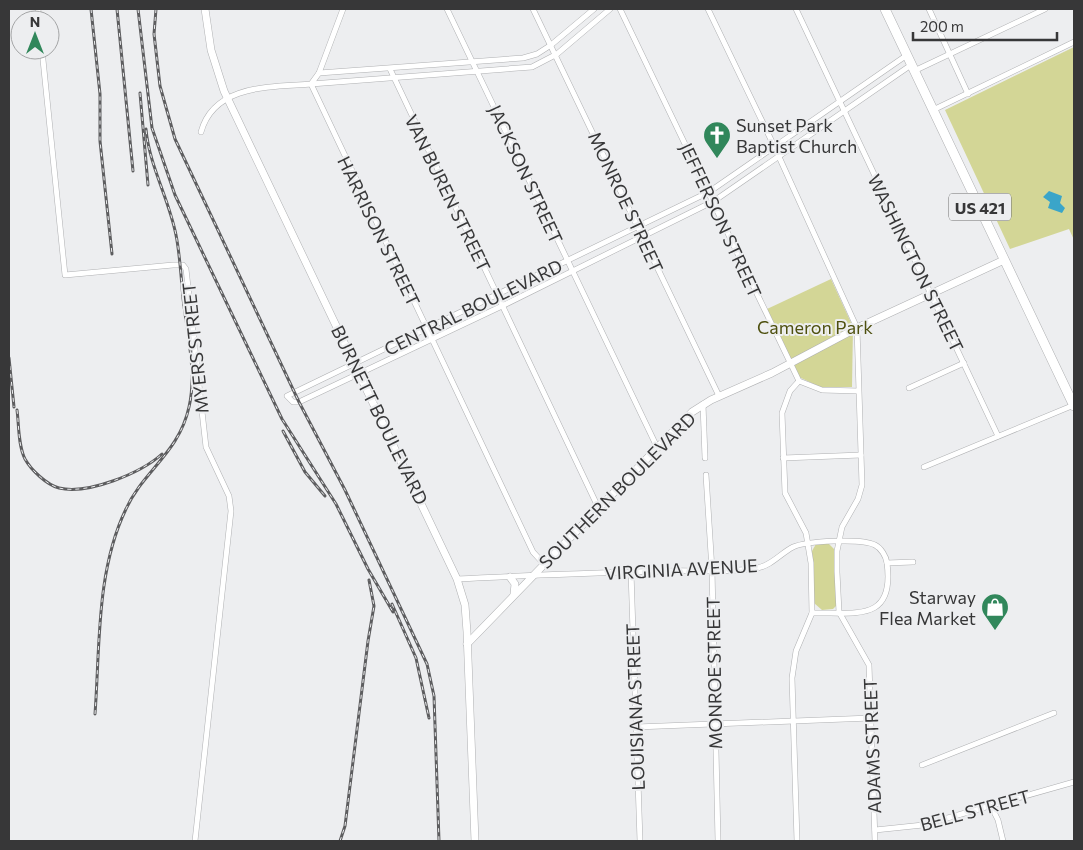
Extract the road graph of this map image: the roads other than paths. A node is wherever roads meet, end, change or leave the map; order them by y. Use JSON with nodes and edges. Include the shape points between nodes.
{"nodes":[{"id":1,"x":205,"y":9,"type":"edge"},
{"id":2,"x":343,"y":9,"type":"edge"},
{"id":3,"x":447,"y":9,"type":"edge"},
{"id":4,"x":533,"y":9,"type":"edge"},
{"id":5,"x":594,"y":9,"type":"edge"},
{"id":6,"x":610,"y":9,"type":"edge"},
{"id":7,"x":620,"y":9,"type":"edge"},
{"id":8,"x":708,"y":9,"type":"edge"},
{"id":9,"x":796,"y":9,"type":"edge"},
{"id":10,"x":885,"y":9,"type":"edge"},
{"id":11,"x":929,"y":9,"type":"edge"},
{"id":12,"x":1045,"y":9,"type":"edge"},
{"id":13,"x":1074,"y":42,"type":"edge"},
{"id":14,"x":551,"y":45,"type":"junction"},
{"id":15,"x":557,"y":54,"type":"junction"},
{"id":16,"x":950,"y":54,"type":"junction"},
{"id":17,"x":907,"y":55,"type":"junction"},
{"id":18,"x":43,"y":60,"type":"edge"},
{"id":19,"x":473,"y":63,"type":"junction"},
{"id":20,"x":913,"y":68,"type":"junction"},
{"id":21,"x":390,"y":69,"type":"junction"},
{"id":22,"x":478,"y":72,"type":"junction"},
{"id":23,"x":319,"y":73,"type":"junction"},
{"id":24,"x":393,"y":78,"type":"junction"},
{"id":25,"x":311,"y":84,"type":"junction"},
{"id":26,"x":968,"y":94,"type":"junction"},
{"id":27,"x":227,"y":97,"type":"junction"},
{"id":28,"x":840,"y":102,"type":"junction"},
{"id":29,"x":933,"y":110,"type":"junction"},
{"id":30,"x":844,"y":112,"type":"junction"},
{"id":31,"x":201,"y":132,"type":"dead end"},
{"id":32,"x":775,"y":148,"type":"junction"},
{"id":33,"x":779,"y":158,"type":"junction"},
{"id":34,"x":709,"y":192,"type":"junction"},
{"id":35,"x":714,"y":202,"type":"junction"},
{"id":36,"x":638,"y":228,"type":"junction"},
{"id":37,"x":643,"y":238,"type":"junction"},
{"id":38,"x":1004,"y":260,"type":"junction"},
{"id":39,"x":567,"y":262,"type":"junction"},
{"id":40,"x":572,"y":272,"type":"junction"},
{"id":41,"x":931,"y":295,"type":"junction"},
{"id":42,"x":497,"y":296,"type":"junction"},
{"id":43,"x":502,"y":306,"type":"junction"},
{"id":44,"x":857,"y":328,"type":"junction"},
{"id":45,"x":426,"y":329,"type":"junction"},
{"id":46,"x":430,"y":340,"type":"junction"},
{"id":47,"x":964,"y":363,"type":"junction"},
{"id":48,"x":355,"y":364,"type":"junction"},
{"id":49,"x":789,"y":364,"type":"junction"},
{"id":50,"x":360,"y":373,"type":"junction"},
{"id":51,"x":799,"y":381,"type":"junction"},
{"id":52,"x":909,"y":388,"type":"dead end"},
{"id":53,"x":858,"y":391,"type":"junction"},
{"id":54,"x":719,"y":396,"type":"junction"},
{"id":55,"x":704,"y":404,"type":"junction"},
{"id":56,"x":1074,"y":406,"type":"edge"},
{"id":57,"x":998,"y":436,"type":"junction"},
{"id":58,"x":657,"y":447,"type":"junction"},
{"id":59,"x":861,"y":455,"type":"junction"},
{"id":60,"x":705,"y":458,"type":"dead end"},
{"id":61,"x":783,"y":458,"type":"junction"},
{"id":62,"x":924,"y":467,"type":"dead end"},
{"id":63,"x":706,"y":475,"type":"dead end"},
{"id":64,"x":598,"y":507,"type":"junction"},
{"id":65,"x":838,"y":542,"type":"junction"},
{"id":66,"x":808,"y":544,"type":"junction"},
{"id":67,"x":913,"y":562,"type":"dead end"},
{"id":68,"x":887,"y":563,"type":"junction"},
{"id":69,"x":544,"y":564,"type":"junction"},
{"id":70,"x":712,"y":570,"type":"junction"},
{"id":71,"x":631,"y":572,"type":"junction"},
{"id":72,"x":532,"y":576,"type":"junction"},
{"id":73,"x":510,"y":577,"type":"junction"},
{"id":74,"x":458,"y":579,"type":"junction"},
{"id":75,"x":514,"y":595,"type":"junction"},
{"id":76,"x":838,"y":612,"type":"junction"},
{"id":77,"x":812,"y":613,"type":"junction"},
{"id":78,"x":468,"y":644,"type":"junction"},
{"id":79,"x":1054,"y":713,"type":"dead end"},
{"id":80,"x":871,"y":718,"type":"junction"},
{"id":81,"x":793,"y":721,"type":"junction"},
{"id":82,"x":714,"y":724,"type":"junction"},
{"id":83,"x":636,"y":727,"type":"junction"},
{"id":84,"x":922,"y":765,"type":"dead end"},
{"id":85,"x":1074,"y":782,"type":"edge"},
{"id":86,"x":991,"y":806,"type":"junction"},
{"id":87,"x":875,"y":830,"type":"junction"},
{"id":88,"x":195,"y":841,"type":"edge"},
{"id":89,"x":474,"y":841,"type":"edge"},
{"id":90,"x":640,"y":841,"type":"edge"},
{"id":91,"x":718,"y":841,"type":"edge"},
{"id":92,"x":797,"y":841,"type":"edge"},
{"id":93,"x":875,"y":841,"type":"edge"},
{"id":94,"x":1003,"y":841,"type":"edge"}],
"edges":[{"from":1,"to":27,"type":"main road","name":"BURNETT BOULEVARD","via":[[213,58]]},
{"from":2,"to":23,"type":"street"},
{"from":3,"to":19,"type":"street","name":"JACKSON STREET"},
{"from":4,"to":14,"type":"street","name":"MONROE STREET"},
{"from":5,"to":14,"type":"street"},
{"from":6,"to":15,"type":"street"},
{"from":7,"to":34,"type":"street","name":"JEFFERSON STREET"},
{"from":8,"to":32,"type":"street","name":"ADAMS STREET"},
{"from":9,"to":28,"type":"street","name":"WASHINGTON STREET"},
{"from":10,"to":17,"type":"highway","number":"US 421"},
{"from":11,"to":16,"type":"street"},
{"from":12,"to":16,"type":"street","name":"CENTRAL BOULEVARD"},
{"from":13,"to":26,"type":"street"},
{"from":14,"to":15,"type":"street","name":"MONROE STREET"},
{"from":14,"to":19,"type":"street","via":[[538,54],[523,58]]},
{"from":15,"to":22,"type":"street","via":[[532,67]]},
{"from":15,"to":36,"type":"street","name":"MONROE STREET"},
{"from":16,"to":20,"type":"street","name":"CENTRAL BOULEVARD"},
{"from":16,"to":26,"type":"street"},
{"from":17,"to":20,"type":"highway","number":"US 421"},
{"from":17,"to":28,"type":"street","name":"CENTRAL BOULEVARD"},
{"from":18,"to":88,"type":"street","name":"MYERS STREET","via":[[65,275],[173,265],[183,265],[186,270],[206,447],[229,496],[231,511]]},
{"from":19,"to":21,"type":"street"},
{"from":19,"to":22,"type":"street","name":"JACKSON STREET"},
{"from":20,"to":29,"type":"highway","number":"US 421"},
{"from":20,"to":30,"type":"street","name":"CENTRAL BOULEVARD"},
{"from":21,"to":23,"type":"street"},
{"from":21,"to":24,"type":"street","name":"VAN BUREN STREET"},
{"from":22,"to":24,"type":"street"},
{"from":22,"to":39,"type":"street","name":"JACKSON STREET"},
{"from":23,"to":25,"type":"street"},
{"from":24,"to":25,"type":"street"},
{"from":24,"to":42,"type":"street","name":"VAN BUREN STREET"},
{"from":25,"to":27,"type":"street","via":[[260,88]]},
{"from":25,"to":45,"type":"street","name":"HARRISON STREET"},
{"from":26,"to":29,"type":"street"},
{"from":27,"to":31,"type":"street","via":[[210,113]]},
{"from":27,"to":48,"type":"main road","name":"BURNETT BOULEVARD"},
{"from":28,"to":30,"type":"street","name":"WASHINGTON STREET"},
{"from":28,"to":32,"type":"street","name":"CENTRAL BOULEVARD"},
{"from":29,"to":38,"type":"highway","number":"US 421"},
{"from":30,"to":33,"type":"street","name":"CENTRAL BOULEVARD"},
{"from":30,"to":41,"type":"street","name":"WASHINGTON STREET"},
{"from":32,"to":33,"type":"street","name":"ADAMS STREET"},
{"from":32,"to":34,"type":"street","name":"CENTRAL BOULEVARD"},
{"from":33,"to":35,"type":"street","name":"CENTRAL BOULEVARD"},
{"from":33,"to":44,"type":"street","name":"ADAMS STREET"},
{"from":34,"to":35,"type":"street","name":"JEFFERSON STREET"},
{"from":34,"to":36,"type":"street","name":"CENTRAL BOULEVARD"},
{"from":35,"to":37,"type":"street","name":"CENTRAL BOULEVARD"},
{"from":35,"to":49,"type":"street","name":"JEFFERSON STREET"},
{"from":36,"to":37,"type":"street","name":"MONROE STREET"},
{"from":36,"to":39,"type":"street","name":"CENTRAL BOULEVARD"},
{"from":37,"to":40,"type":"street","name":"CENTRAL BOULEVARD"},
{"from":37,"to":54,"type":"street","name":"MONROE STREET"},
{"from":38,"to":41,"type":"main road","name":"SOUTHERN BOULEVARD"},
{"from":38,"to":56,"type":"highway","number":"US 421"},
{"from":39,"to":40,"type":"street","name":"JACKSON STREET"},
{"from":39,"to":42,"type":"street","name":"CENTRAL BOULEVARD"},
{"from":40,"to":43,"type":"street","name":"CENTRAL BOULEVARD"},
{"from":40,"to":58,"type":"street","name":"JACKSON STREET"},
{"from":41,"to":44,"type":"main road","name":"SOUTHERN BOULEVARD"},
{"from":41,"to":47,"type":"street","name":"WASHINGTON STREET"},
{"from":42,"to":43,"type":"street","name":"VAN BUREN STREET"},
{"from":42,"to":45,"type":"street","name":"CENTRAL BOULEVARD"},
{"from":43,"to":46,"type":"street","name":"CENTRAL BOULEVARD"},
{"from":43,"to":64,"type":"street","name":"VAN BUREN STREET"},
{"from":44,"to":49,"type":"main road","name":"SOUTHERN BOULEVARD"},
{"from":44,"to":53,"type":"street","name":"ADAMS STREET"},
{"from":45,"to":46,"type":"street","name":"HARRISON STREET"},
{"from":45,"to":48,"type":"street","name":"CENTRAL BOULEVARD"},
{"from":46,"to":50,"type":"street","name":"CENTRAL BOULEVARD"},
{"from":46,"to":69,"type":"street","name":"HARRISON STREET","via":[[532,552]]},
{"from":47,"to":52,"type":"street"},
{"from":47,"to":57,"type":"street","name":"WASHINGTON STREET"},
{"from":48,"to":50,"type":"main road","name":"BURNETT BOULEVARD"},
{"from":48,"to":50,"type":"street","name":"CENTRAL BOULEVARD","via":[[287,396],[293,402],[299,402]]},
{"from":49,"to":51,"type":"street","name":"JEFFERSON STREET"},
{"from":49,"to":54,"type":"main road","name":"SOUTHERN BOULEVARD"},
{"from":50,"to":74,"type":"main road","name":"BURNETT BOULEVARD"},
{"from":51,"to":53,"type":"street","via":[[822,390]]},
{"from":51,"to":61,"type":"street","via":[[790,391],[782,413]]},
{"from":53,"to":59,"type":"street","name":"ADAMS STREET"},
{"from":54,"to":55,"type":"main road","name":"SOUTHERN BOULEVARD"},
{"from":55,"to":58,"type":"main road","name":"SOUTHERN BOULEVARD","via":[[687,416]]},
{"from":55,"to":60,"type":"street"},
{"from":56,"to":57,"type":"street"},
{"from":57,"to":62,"type":"street"},
{"from":58,"to":64,"type":"main road","name":"SOUTHERN BOULEVARD"},
{"from":59,"to":61,"type":"street"},
{"from":59,"to":65,"type":"street","name":"ADAMS STREET","via":[[862,485]]},
{"from":61,"to":66,"type":"street","via":[[785,492],[806,533]]},
{"from":63,"to":70,"type":"street","name":"MONROE STREET"},
{"from":64,"to":69,"type":"main road","name":"SOUTHERN BOULEVARD"},
{"from":65,"to":66,"type":"street","name":"VIRGINIA AVENUE"},
{"from":65,"to":68,"type":"street","name":"VIRGINIA AVENUE","via":[[869,542],[884,553]]},
{"from":65,"to":76,"type":"street","name":"ADAMS STREET"},
{"from":66,"to":70,"type":"street","name":"VIRGINIA AVENUE","via":[[793,547],[765,566]]},
{"from":66,"to":77,"type":"street"},
{"from":67,"to":68,"type":"street"},
{"from":68,"to":76,"type":"street","via":[[884,601],[877,608],[863,612]]},
{"from":69,"to":72,"type":"main road","name":"SOUTHERN BOULEVARD"},
{"from":70,"to":71,"type":"street","name":"VIRGINIA AVENUE"},
{"from":70,"to":82,"type":"street","name":"MONROE STREET"},
{"from":71,"to":72,"type":"street","name":"VIRGINIA AVENUE"},
{"from":71,"to":83,"type":"street","name":"LOUISIANA STREET"},
{"from":72,"to":73,"type":"street","name":"VIRGINIA AVENUE"},
{"from":72,"to":75,"type":"main road","name":"SOUTHERN BOULEVARD"},
{"from":73,"to":74,"type":"street","name":"VIRGINIA AVENUE"},
{"from":73,"to":75,"type":"main road","via":[[515,584]]},
{"from":74,"to":78,"type":"main road","name":"BURNETT BOULEVARD","via":[[465,605]]},
{"from":75,"to":78,"type":"main road","name":"SOUTHERN BOULEVARD"},
{"from":76,"to":77,"type":"street"},
{"from":76,"to":80,"type":"street","name":"ADAMS STREET","via":[[869,665]]},
{"from":77,"to":81,"type":"street","via":[[792,664]]},
{"from":78,"to":89,"type":"main road","name":"BURNETT BOULEVARD"},
{"from":79,"to":84,"type":"street"},
{"from":80,"to":81,"type":"street"},
{"from":80,"to":87,"type":"street","name":"ADAMS STREET"},
{"from":81,"to":82,"type":"street"},
{"from":81,"to":92,"type":"street"},
{"from":82,"to":83,"type":"street"},
{"from":82,"to":91,"type":"street","name":"MONROE STREET"},
{"from":83,"to":90,"type":"street","name":"LOUISIANA STREET"},
{"from":85,"to":86,"type":"street","name":"BELL STREET"},
{"from":86,"to":87,"type":"street","name":"BELL STREET","via":[[923,825]]},
{"from":86,"to":94,"type":"street"},
{"from":87,"to":93,"type":"street","name":"ADAMS STREET"}]}
